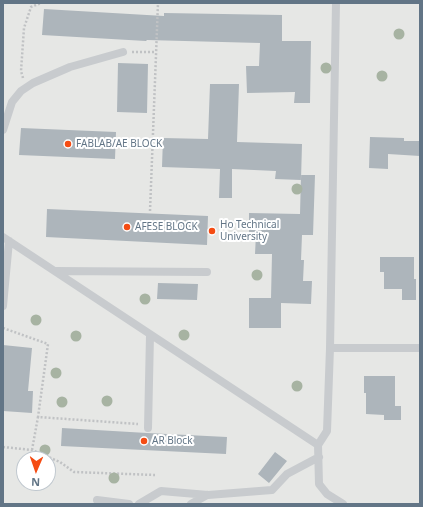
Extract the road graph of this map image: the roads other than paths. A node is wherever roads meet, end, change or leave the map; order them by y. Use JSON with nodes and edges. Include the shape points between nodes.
{"nodes":[{"id":1,"x":336,"y":3,"type":"edge"},
{"id":2,"x":123,"y":52,"type":"road end"},
{"id":3,"x":3,"y":130,"type":"edge"},
{"id":4,"x":6,"y":239,"type":"edge"},
{"id":5,"x":55,"y":271,"type":"junction"},
{"id":6,"x":207,"y":272,"type":"dead end"},
{"id":7,"x":3,"y":306,"type":"edge"},
{"id":8,"x":150,"y":335,"type":"junction"},
{"id":9,"x":330,"y":348,"type":"junction"},
{"id":10,"x":420,"y":348,"type":"edge"},
{"id":11,"x":148,"y":426,"type":"road end"},
{"id":12,"x":318,"y":445,"type":"junction"},
{"id":13,"x":319,"y":457,"type":"junction"},
{"id":14,"x":208,"y":495,"type":"junction"},
{"id":15,"x":97,"y":500,"type":"dead end"},
{"id":16,"x":129,"y":504,"type":"edge"},
{"id":17,"x":139,"y":504,"type":"edge"},
{"id":18,"x":191,"y":504,"type":"edge"},
{"id":19,"x":343,"y":504,"type":"edge"}],
"edges":[{"from":1,"to":9,"type":"lane"},
{"from":2,"to":3,"type":"lane","via":[[70,67],[20,91],[12,102]]},
{"from":4,"to":5,"type":"lane"},
{"from":4,"to":7,"type":"lane"},
{"from":5,"to":6,"type":"lane"},
{"from":5,"to":8,"type":"lane"},
{"from":8,"to":11,"type":"lane"},
{"from":8,"to":12,"type":"lane"},
{"from":9,"to":10,"type":"lane"},
{"from":9,"to":12,"type":"lane","via":[[326,431]]},
{"from":12,"to":13,"type":"lane"},
{"from":13,"to":14,"type":"lane","via":[[287,474],[272,490]]},
{"from":13,"to":19,"type":"lane","via":[[319,484],[327,494]]},
{"from":14,"to":17,"type":"lane","via":[[161,491]]},
{"from":14,"to":18,"type":"lane"},
{"from":15,"to":16,"type":"lane"}]}
